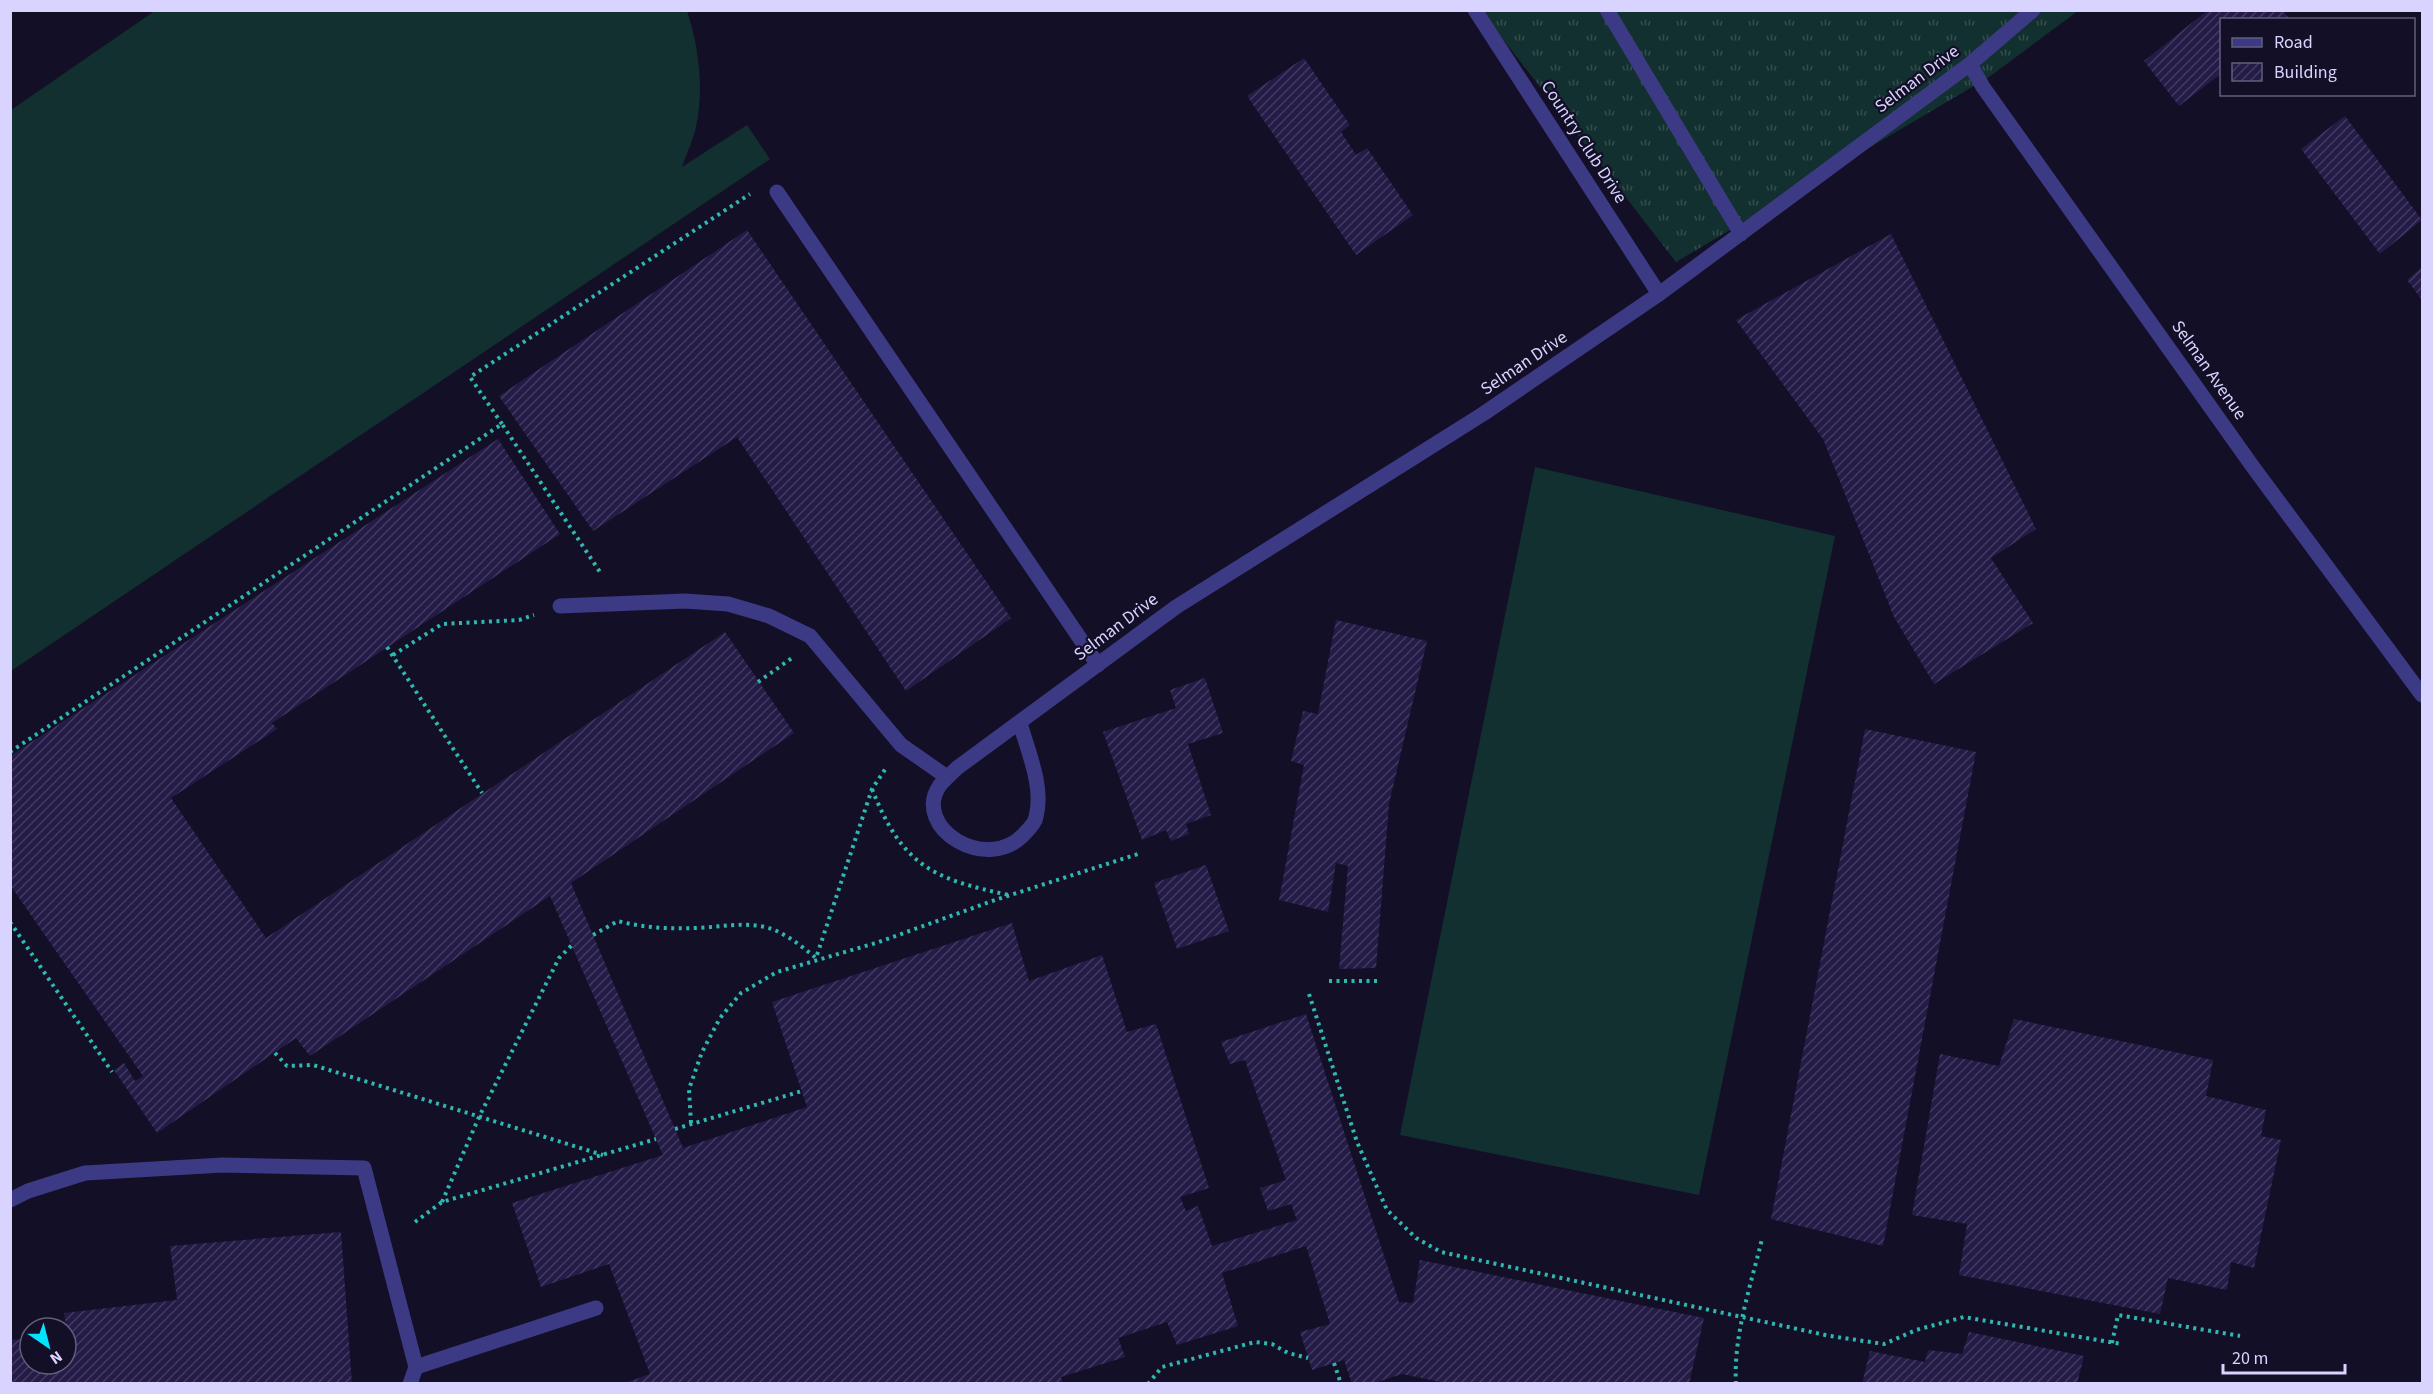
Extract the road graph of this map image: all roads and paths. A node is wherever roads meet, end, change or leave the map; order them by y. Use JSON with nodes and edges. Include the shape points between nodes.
{"nodes":[{"id":1,"x":1475,"y":10,"type":"edge"},
{"id":2,"x":1607,"y":10,"type":"edge"},
{"id":3,"x":2033,"y":10,"type":"edge"},
{"id":4,"x":1970,"y":64,"type":"junction"},
{"id":5,"x":777,"y":192,"type":"joint"},
{"id":6,"x":1741,"y":234,"type":"junction"},
{"id":7,"x":1659,"y":294,"type":"junction"},
{"id":8,"x":502,"y":424,"type":"junction"},
{"id":9,"x":620,"y":603,"type":"junction"},
{"id":10,"x":560,"y":606,"type":"joint"},
{"id":11,"x":815,"y":643,"type":"junction"},
{"id":12,"x":387,"y":647,"type":"dead end"},
{"id":13,"x":393,"y":655,"type":"junction"},
{"id":14,"x":1098,"y":665,"type":"junction"},
{"id":15,"x":758,"y":682,"type":"dead end"},
{"id":16,"x":2422,"y":695,"type":"edge"},
{"id":17,"x":1020,"y":723,"type":"junction"},
{"id":18,"x":901,"y":745,"type":"junction"},
{"id":19,"x":10,"y":752,"type":"edge"},
{"id":20,"x":948,"y":777,"type":"junction"},
{"id":21,"x":482,"y":794,"type":"dead end"},
{"id":22,"x":1141,"y":853,"type":"dead end"},
{"id":23,"x":10,"y":922,"type":"edge"},
{"id":24,"x":593,"y":935,"type":"dead end"},
{"id":25,"x":572,"y":945,"type":"dead end"},
{"id":26,"x":816,"y":958,"type":"junction"},
{"id":27,"x":1329,"y":981,"type":"dead end"},
{"id":28,"x":1382,"y":981,"type":"dead end"},
{"id":29,"x":1309,"y":994,"type":"dead end"},
{"id":30,"x":274,"y":1053,"type":"dead end"},
{"id":31,"x":112,"y":1072,"type":"dead end"},
{"id":32,"x":802,"y":1092,"type":"dead end"},
{"id":33,"x":479,"y":1117,"type":"junction"},
{"id":34,"x":691,"y":1123,"type":"junction"},
{"id":35,"x":675,"y":1129,"type":"dead end"},
{"id":36,"x":656,"y":1139,"type":"dead end"},
{"id":37,"x":603,"y":1155,"type":"junction"},
{"id":38,"x":10,"y":1200,"type":"edge"},
{"id":39,"x":442,"y":1202,"type":"junction"},
{"id":40,"x":415,"y":1222,"type":"dead end"},
{"id":41,"x":1762,"y":1239,"type":"dead end"},
{"id":42,"x":596,"y":1308,"type":"dead end"},
{"id":43,"x":1743,"y":1317,"type":"junction"},
{"id":44,"x":2240,"y":1336,"type":"dead end"},
{"id":45,"x":2112,"y":1343,"type":"junction"},
{"id":46,"x":2121,"y":1344,"type":"dead end"},
{"id":47,"x":1308,"y":1358,"type":"dead end"},
{"id":48,"x":1334,"y":1363,"type":"dead end"},
{"id":49,"x":416,"y":1367,"type":"junction"},
{"id":50,"x":410,"y":1383,"type":"edge"},
{"id":51,"x":1148,"y":1383,"type":"edge"},
{"id":52,"x":1341,"y":1383,"type":"edge"},
{"id":53,"x":1736,"y":1383,"type":"edge"}],
"edges":[{"from":1,"to":7,"type":"street","name":"Country Club Drive"},
{"from":2,"to":6,"type":"street"},
{"from":3,"to":4,"type":"street","name":"Selman Drive"},
{"from":4,"to":6,"type":"street","name":"Selman Drive"},
{"from":4,"to":16,"type":"street","name":"Selman Avenue","via":[[2253,467]]},
{"from":5,"to":8,"type":"path","via":[[770,182],[470,377]]},
{"from":5,"to":14,"type":"street"},
{"from":6,"to":7,"type":"street","name":"Selman Drive"},
{"from":7,"to":14,"type":"street","name":"Selman Drive","via":[[1482,414],[1208,585]]},
{"from":8,"to":9,"type":"path"},
{"from":8,"to":19,"type":"path"},
{"from":9,"to":10,"type":"street"},
{"from":9,"to":11,"type":"street","via":[[729,604],[769,616],[810,636]]},
{"from":10,"to":13,"type":"path","via":[[519,620],[442,624]]},
{"from":11,"to":15,"type":"path"},
{"from":11,"to":18,"type":"street"},
{"from":12,"to":13,"type":"path"},
{"from":13,"to":21,"type":"path"},
{"from":14,"to":17,"type":"street","name":"Selman Drive"},
{"from":17,"to":20,"type":"street","name":"Selman Drive"},
{"from":17,"to":20,"type":"street","name":"Selman Drive","via":[[1039,801],[1036,820],[1023,836],[1007,847],[979,851],[956,841],[939,825],[933,808],[939,787]]},
{"from":18,"to":20,"type":"street"},
{"from":18,"to":26,"type":"path","via":[[872,789]]},
{"from":22,"to":26,"type":"path","via":[[879,942]]},
{"from":23,"to":31,"type":"path"},
{"from":24,"to":26,"type":"path","via":[[618,921],[663,928],[741,924],[789,937]]},
{"from":25,"to":33,"type":"path","via":[[559,958]]},
{"from":26,"to":34,"type":"path","via":[[777,972],[741,993],[720,1018],[689,1089]]},
{"from":27,"to":28,"type":"path"},
{"from":29,"to":43,"type":"path","via":[[1357,1142],[1387,1210],[1416,1238],[1441,1252]]},
{"from":30,"to":33,"type":"path","via":[[287,1066],[313,1065]]},
{"from":32,"to":34,"type":"path"},
{"from":33,"to":37,"type":"path"},
{"from":33,"to":39,"type":"path"},
{"from":34,"to":35,"type":"path"},
{"from":36,"to":37,"type":"path"},
{"from":37,"to":39,"type":"path"},
{"from":38,"to":49,"type":"street","via":[[85,1173],[223,1165],[363,1168]]},
{"from":39,"to":40,"type":"path"},
{"from":41,"to":43,"type":"path"},
{"from":42,"to":49,"type":"street"},
{"from":43,"to":45,"type":"path","via":[[1884,1344],[1916,1330],[1964,1317]]},
{"from":43,"to":53,"type":"path"},
{"from":44,"to":45,"type":"path","via":[[2118,1315]]},
{"from":45,"to":46,"type":"path"},
{"from":47,"to":51,"type":"path","via":[[1255,1342],[1162,1367]]},
{"from":48,"to":52,"type":"path"},
{"from":49,"to":50,"type":"street"}]}
